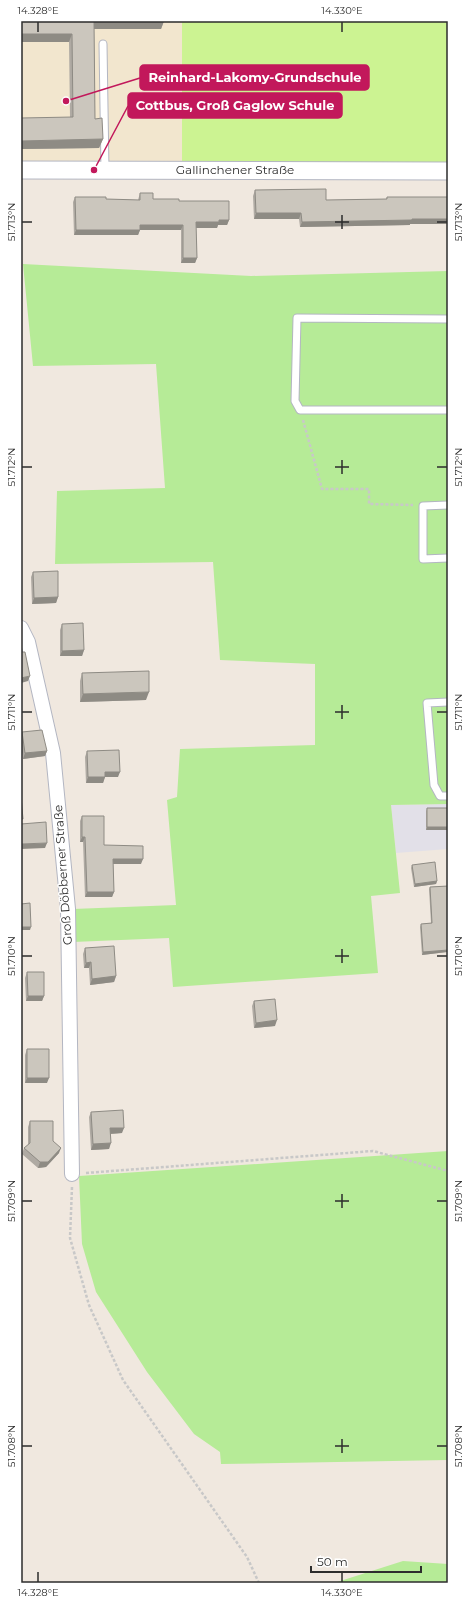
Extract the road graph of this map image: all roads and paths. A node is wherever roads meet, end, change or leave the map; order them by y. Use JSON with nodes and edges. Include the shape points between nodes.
{"nodes":[{"id":1,"x":103,"y":44,"type":"dead end"},
{"id":2,"x":21,"y":170,"type":"edge"},
{"id":3,"x":105,"y":170,"type":"junction"},
{"id":4,"x":448,"y":171,"type":"edge"},
{"id":5,"x":448,"y":319,"type":"edge"},
{"id":6,"x":300,"y":410,"type":"junction"},
{"id":7,"x":448,"y":410,"type":"edge"},
{"id":8,"x":448,"y":505,"type":"edge"},
{"id":9,"x":423,"y":506,"type":"junction"},
{"id":10,"x":448,"y":558,"type":"edge"},
{"id":11,"x":21,"y":628,"type":"edge"},
{"id":12,"x":25,"y":642,"type":"edge"},
{"id":13,"x":448,"y":702,"type":"edge"},
{"id":14,"x":448,"y":796,"type":"edge"},
{"id":15,"x":448,"y":1171,"type":"edge"},
{"id":16,"x":72,"y":1174,"type":"junction"},
{"id":17,"x":259,"y":1583,"type":"edge"}],
"edges":[{"from":1,"to":3,"type":"lane"},
{"from":2,"to":3,"type":"street","name":"Gallinchener Straße"},
{"from":3,"to":4,"type":"street","name":"Gallinchener Straße"},
{"from":5,"to":6,"type":"lane","via":[[297,318],[295,401]]},
{"from":6,"to":7,"type":"lane"},
{"from":6,"to":9,"type":"path","via":[[322,489],[369,489],[369,504]]},
{"from":8,"to":9,"type":"lane"},
{"from":9,"to":10,"type":"lane","via":[[423,559]]},
{"from":11,"to":12,"type":"street","name":"Groß Döbberner Straße"},
{"from":12,"to":16,"type":"street","name":"Groß Döbberner Straße","via":[[53,753],[68,909]]},
{"from":13,"to":14,"type":"lane","via":[[427,702],[434,785],[440,796]]},
{"from":15,"to":16,"type":"path","via":[[373,1151]]},
{"from":16,"to":17,"type":"path","via":[[70,1238],[89,1305],[123,1380],[247,1557]]}]}
